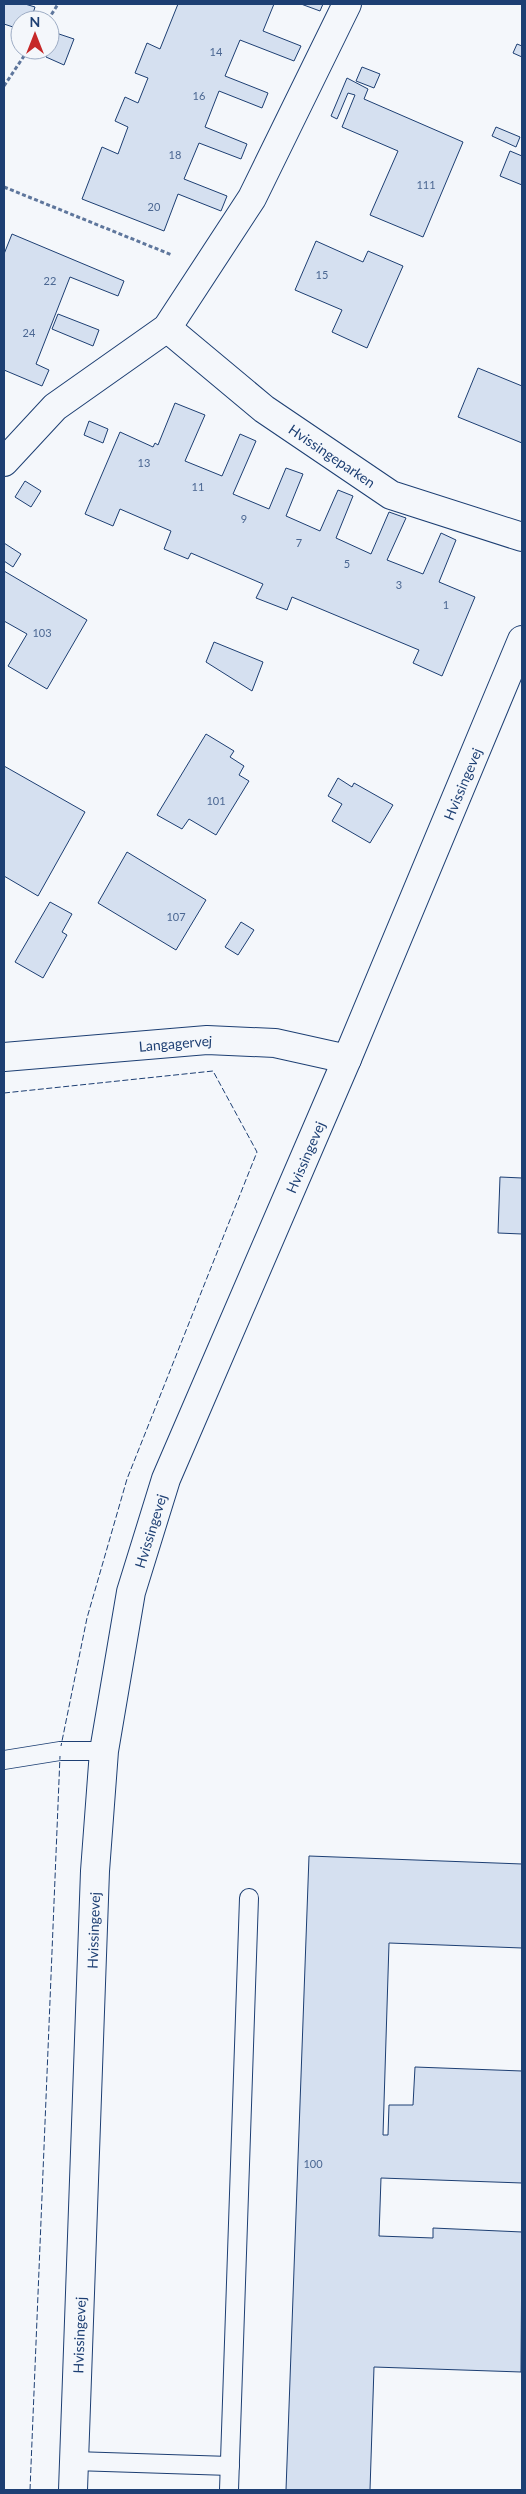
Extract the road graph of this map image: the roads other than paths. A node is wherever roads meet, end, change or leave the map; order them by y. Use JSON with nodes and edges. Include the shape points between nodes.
{"nodes":[{"id":1,"x":348,"y":4,"type":"edge"},
{"id":2,"x":167,"y":328,"type":"junction"},
{"id":3,"x":4,"y":462,"type":"edge"},
{"id":4,"x":522,"y":537,"type":"edge"},
{"id":5,"x":522,"y":640,"type":"edge"},
{"id":6,"x":4,"y":1057,"type":"edge"},
{"id":7,"x":347,"y":1058,"type":"junction"},
{"id":8,"x":104,"y":1751,"type":"junction"},
{"id":9,"x":4,"y":1760,"type":"edge"},
{"id":10,"x":249,"y":1898,"type":"dead end"},
{"id":11,"x":74,"y":2461,"type":"junction"},
{"id":12,"x":230,"y":2466,"type":"junction"},
{"id":13,"x":73,"y":2490,"type":"edge"},
{"id":14,"x":229,"y":2490,"type":"edge"}],
"edges":[{"from":1,"to":2,"type":"street","via":[[252,198]]},
{"from":2,"to":3,"type":"street","via":[[55,407]]},
{"from":2,"to":4,"type":"street","name":"Hvissingeparken","via":[[264,409],[391,496]]},
{"from":5,"to":7,"type":"street","name":"Hvissingevej"},
{"from":6,"to":7,"type":"street","name":"Langagervej","via":[[207,1040],[274,1043]]},
{"from":7,"to":8,"type":"street","name":"Hvissingevej","via":[[166,1479],[131,1592]]},
{"from":8,"to":9,"type":"lane","via":[[60,1751]]},
{"from":8,"to":11,"type":"street","name":"Hvissingevej","via":[[95,1872]]},
{"from":10,"to":12,"type":"lane"},
{"from":11,"to":12,"type":"lane"},
{"from":11,"to":13,"type":"street","name":"Hvissingevej"},
{"from":12,"to":14,"type":"lane"}]}
